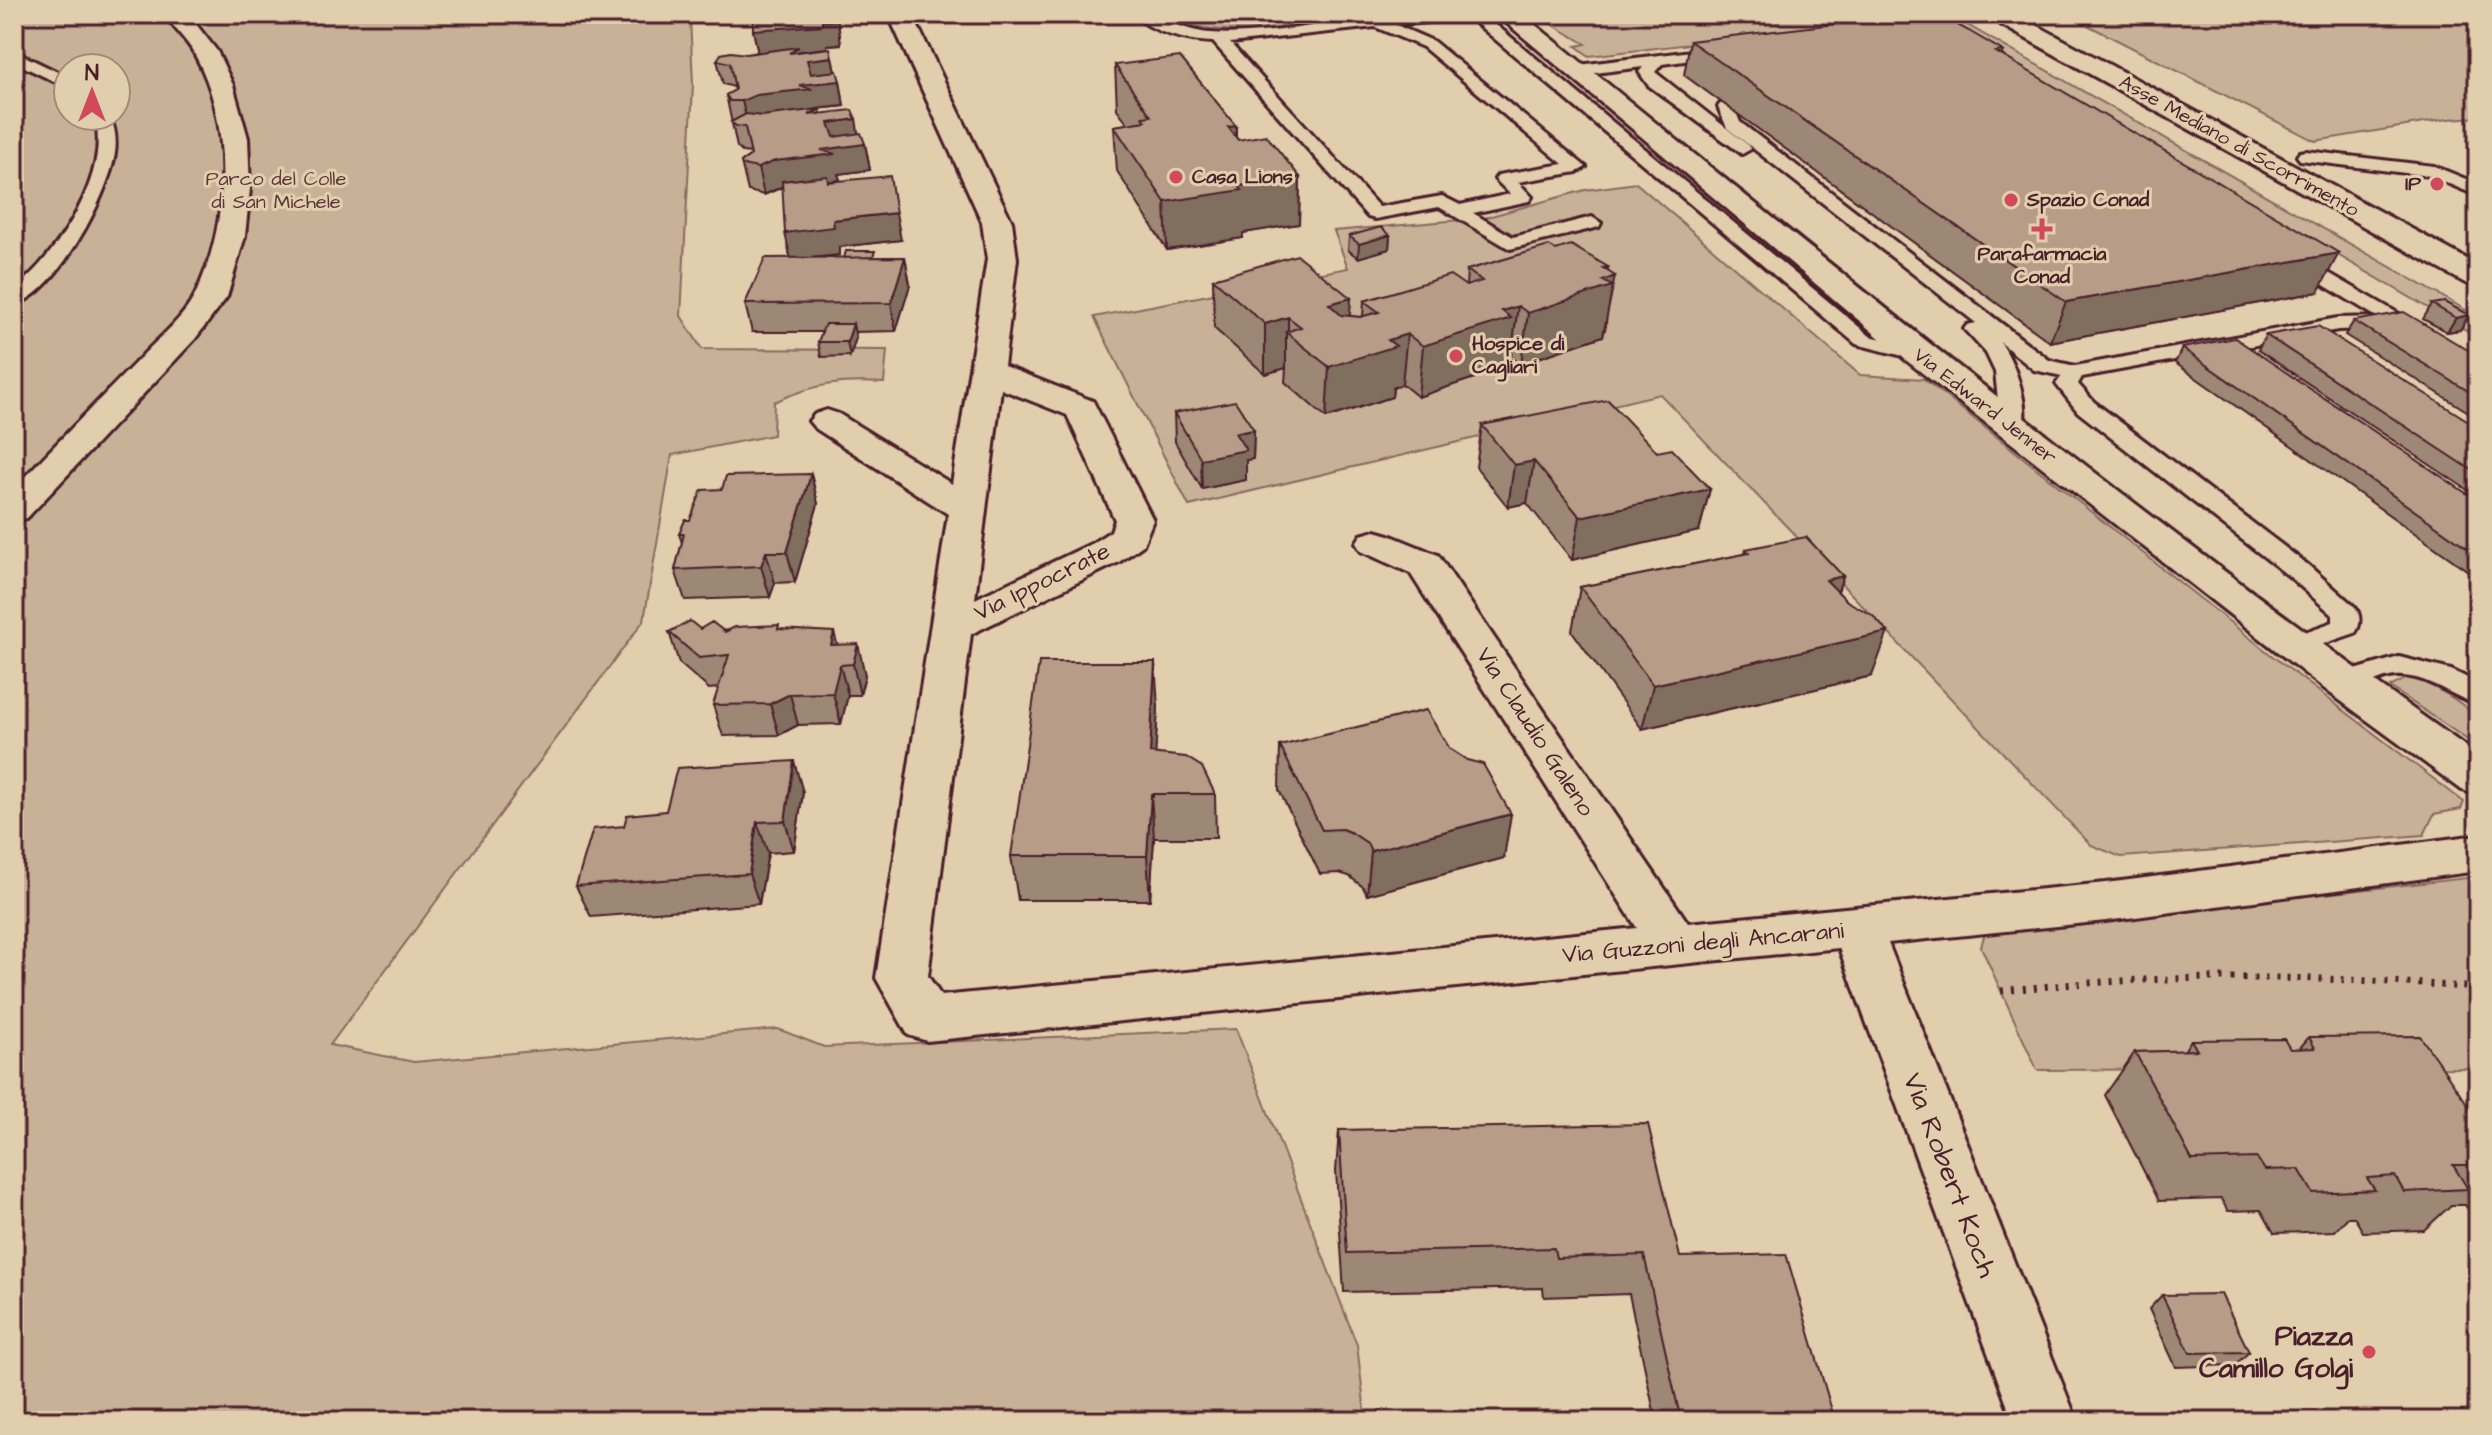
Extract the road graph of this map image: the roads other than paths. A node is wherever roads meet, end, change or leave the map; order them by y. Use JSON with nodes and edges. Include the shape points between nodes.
{"nodes":[{"id":1,"x":176,"y":14,"type":"edge"},
{"id":2,"x":900,"y":14,"type":"edge"},
{"id":3,"x":1140,"y":14,"type":"edge"},
{"id":4,"x":1472,"y":14,"type":"edge"},
{"id":5,"x":1508,"y":14,"type":"edge"},
{"id":6,"x":1999,"y":14,"type":"edge"},
{"id":7,"x":2042,"y":14,"type":"edge"},
{"id":8,"x":1378,"y":18,"type":"edge"},
{"id":9,"x":1218,"y":39,"type":"junction"},
{"id":10,"x":1746,"y":49,"type":"edge"},
{"id":11,"x":14,"y":56,"type":"edge"},
{"id":12,"x":1657,"y":60,"type":"junction"},
{"id":13,"x":1579,"y":70,"type":"junction"},
{"id":14,"x":52,"y":75,"type":"edge"},
{"id":15,"x":1760,"y":85,"type":"edge"},
{"id":16,"x":1744,"y":103,"type":"junction"},
{"id":17,"x":1781,"y":112,"type":"edge"},
{"id":18,"x":110,"y":132,"type":"edge"},
{"id":19,"x":2306,"y":156,"type":"junction"},
{"id":20,"x":2478,"y":191,"type":"edge"},
{"id":21,"x":1457,"y":211,"type":"junction"},
{"id":22,"x":1592,"y":223,"type":"dead end"},
{"id":23,"x":2438,"y":226,"type":"dead end"},
{"id":24,"x":2275,"y":247,"type":"edge"},
{"id":25,"x":2478,"y":277,"type":"edge"},
{"id":26,"x":14,"y":299,"type":"edge"},
{"id":27,"x":1919,"y":354,"type":"junction"},
{"id":28,"x":986,"y":371,"type":"junction"},
{"id":29,"x":2075,"y":372,"type":"junction"},
{"id":30,"x":827,"y":421,"type":"dead end"},
{"id":31,"x":2012,"y":428,"type":"junction"},
{"id":32,"x":14,"y":510,"type":"edge"},
{"id":33,"x":967,"y":510,"type":"junction"},
{"id":34,"x":1375,"y":543,"type":"dead end"},
{"id":35,"x":950,"y":627,"type":"junction"},
{"id":36,"x":2294,"y":645,"type":"junction"},
{"id":37,"x":2345,"y":683,"type":"junction"},
{"id":38,"x":2478,"y":695,"type":"edge"},
{"id":39,"x":2478,"y":778,"type":"edge"},
{"id":40,"x":2478,"y":853,"type":"edge"},
{"id":41,"x":1857,"y":928,"type":"junction"},
{"id":42,"x":1675,"y":945,"type":"junction"},
{"id":43,"x":927,"y":1019,"type":"joint"},
{"id":44,"x":2045,"y":1421,"type":"edge"}],
"edges":[{"from":1,"to":32,"type":"main road","via":[[205,51],[235,138],[230,236],[211,297]]},
{"from":2,"to":28,"type":"main road","name":"Via Ippocrate","via":[[997,222],[1002,259]]},
{"from":3,"to":9,"type":"lane","via":[[1177,34]]},
{"from":4,"to":8,"type":"lane"},
{"from":4,"to":27,"type":"lane","via":[[1863,340]]},
{"from":5,"to":13,"type":"main road","name":"Via Edward Jenner"},
{"from":6,"to":25,"type":"main road","name":"Asse Mediano di Scorrimento"},
{"from":7,"to":19,"type":"main road","name":"Asse Mediano di Scorrimento"},
{"from":8,"to":9,"type":"lane","via":[[1263,38]]},
{"from":8,"to":21,"type":"lane","via":[[1428,44],[1577,167],[1504,179],[1523,197]]},
{"from":9,"to":21,"type":"lane","via":[[1375,213],[1442,201]]},
{"from":10,"to":12,"type":"lane"},
{"from":11,"to":14,"type":"lane"},
{"from":12,"to":13,"type":"lane"},
{"from":12,"to":31,"type":"lane","via":[[1647,72],[1654,82],[1992,342],[2005,365]]},
{"from":13,"to":27,"type":"main road","name":"Via Edward Jenner"},
{"from":15,"to":16,"type":"lane","via":[[1745,88]]},
{"from":16,"to":17,"type":"lane"},
{"from":16,"to":29,"type":"lane","via":[[1726,107],[1733,124],[2042,365]]},
{"from":18,"to":26,"type":"lane","via":[[109,148],[80,222],[41,277]]},
{"from":19,"to":20,"type":"lane","via":[[2434,171]]},
{"from":19,"to":23,"type":"main road","name":"Asse Mediano di Scorrimento"},
{"from":21,"to":22,"type":"lane","via":[[1510,243]]},
{"from":24,"to":29,"type":"lane","via":[[2431,340],[2388,323],[2338,324]]},
{"from":27,"to":31,"type":"main road","name":"Via Edward Jenner"},
{"from":28,"to":33,"type":"main road","name":"Via Ippocrate"},
{"from":28,"to":35,"type":"main road","name":"Via Ippocrate","via":[[1081,408],[1134,520],[1129,537],[1105,553]]},
{"from":29,"to":36,"type":"lane","via":[[2067,384],[2086,407],[2346,613],[2346,627]]},
{"from":30,"to":33,"type":"main road"},
{"from":31,"to":36,"type":"main road","name":"Via Edward Jenner"},
{"from":33,"to":35,"type":"main road","name":"Via Ippocrate"},
{"from":34,"to":42,"type":"main road","name":"Via Claudio Galeno","via":[[1424,564]]},
{"from":35,"to":43,"type":"main road","name":"Via Ippocrate","via":[[902,978]]},
{"from":36,"to":37,"type":"main road","name":"Via Edward Jenner"},
{"from":37,"to":38,"type":"lane","via":[[2399,666],[2441,676]]},
{"from":37,"to":39,"type":"main road","name":"Via Edward Jenner"},
{"from":40,"to":41,"type":"main road","name":"Via Guzzoni degli Ancarani","via":[[2106,902]]},
{"from":41,"to":42,"type":"main road","name":"Via Guzzoni degli Ancarani"},
{"from":41,"to":44,"type":"main road","name":"Via Robert Koch"},
{"from":42,"to":43,"type":"main road","name":"Via Guzzoni degli Ancarani"}]}
